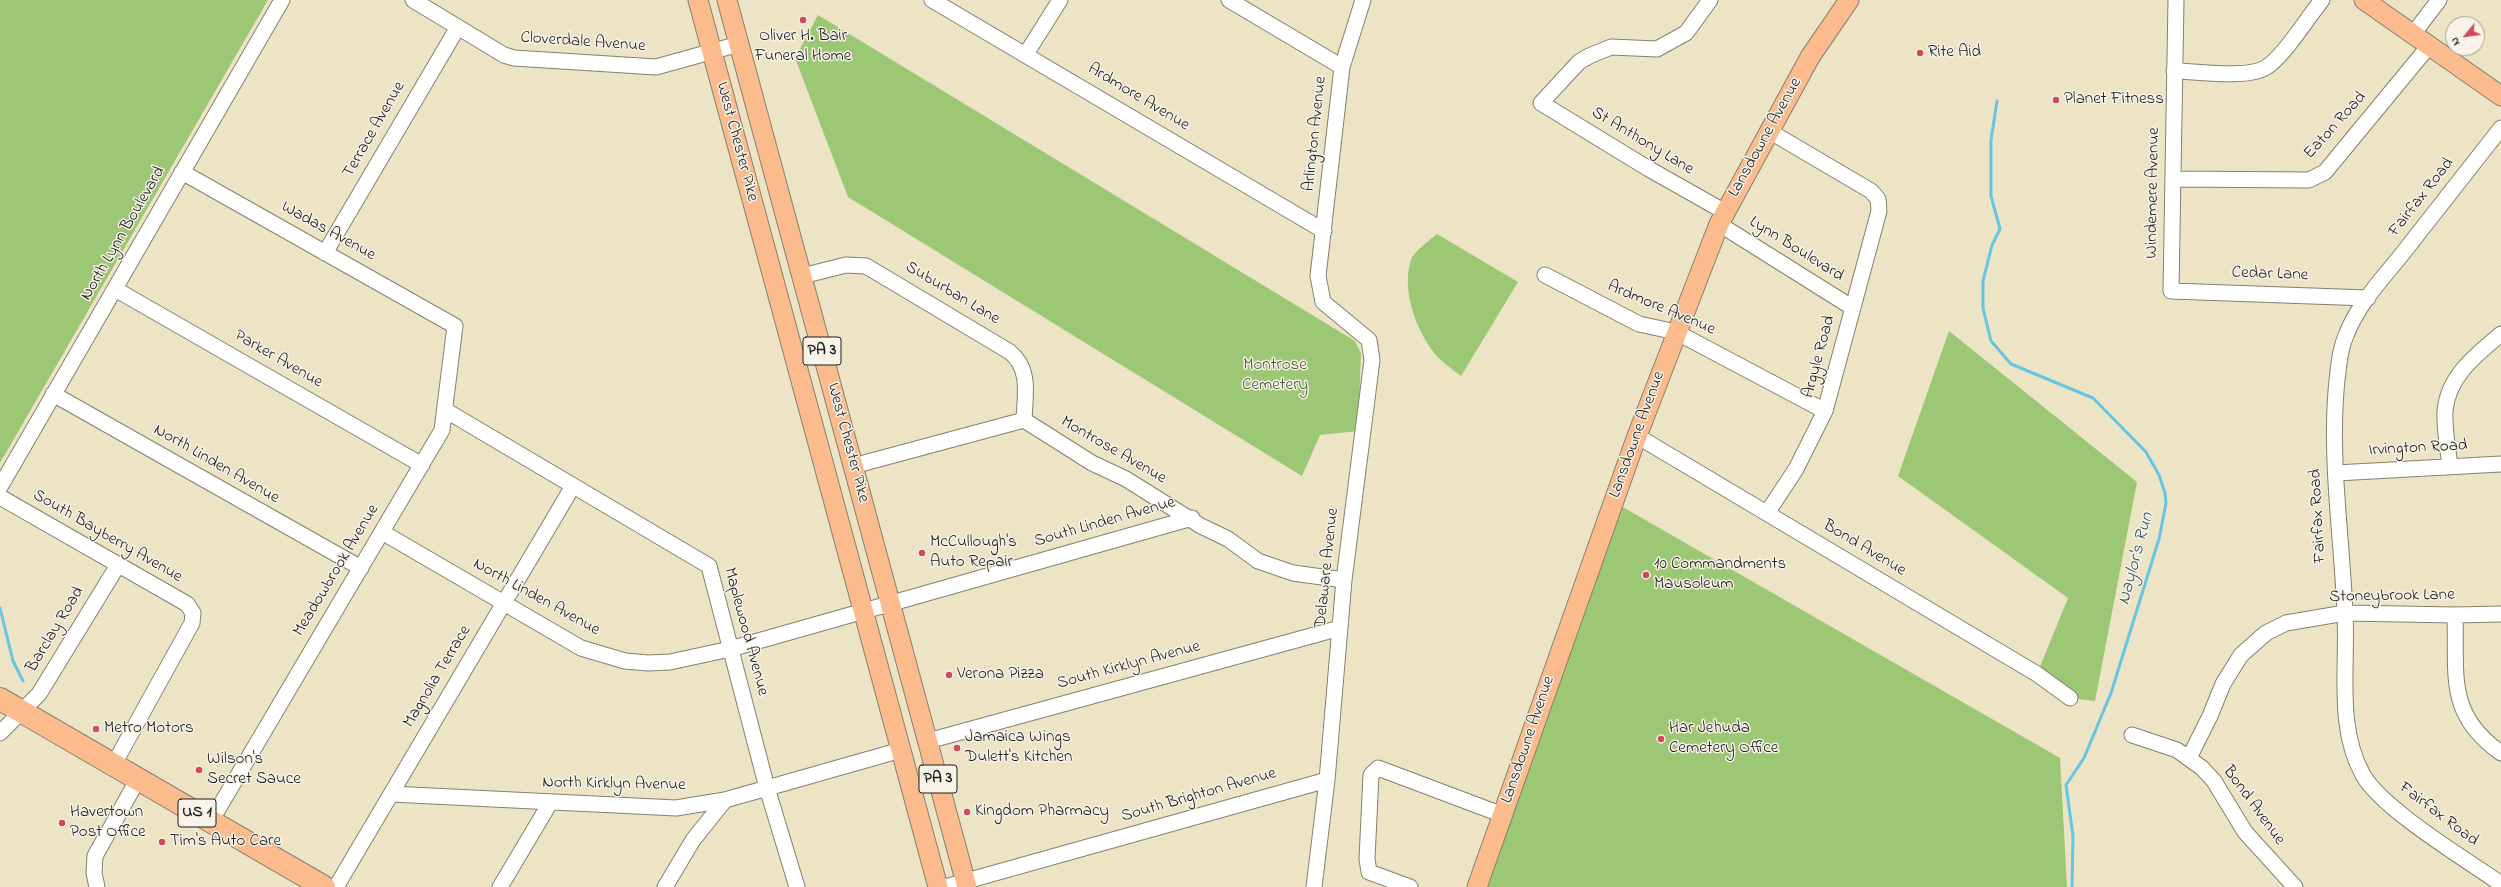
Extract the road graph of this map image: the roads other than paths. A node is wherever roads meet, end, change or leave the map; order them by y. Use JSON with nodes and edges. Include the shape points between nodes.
{"nodes":[{"id":1,"x":282,"y":0,"type":"edge"},
{"id":2,"x":413,"y":0,"type":"edge"},
{"id":3,"x":698,"y":0,"type":"edge"},
{"id":4,"x":727,"y":0,"type":"edge"},
{"id":5,"x":932,"y":0,"type":"edge"},
{"id":6,"x":1060,"y":0,"type":"edge"},
{"id":7,"x":1229,"y":0,"type":"edge"},
{"id":8,"x":1363,"y":0,"type":"edge"},
{"id":9,"x":1710,"y":0,"type":"edge"},
{"id":10,"x":2176,"y":0,"type":"edge"},
{"id":11,"x":2322,"y":0,"type":"edge"},
{"id":12,"x":2364,"y":0,"type":"edge"},
{"id":13,"x":2439,"y":0,"type":"edge"},
{"id":14,"x":1845,"y":1,"type":"edge"},
{"id":15,"x":458,"y":27,"type":"junction"},
{"id":16,"x":2413,"y":34,"type":"junction"},
{"id":17,"x":739,"y":44,"type":"junction"},
{"id":18,"x":2429,"y":46,"type":"junction"},
{"id":19,"x":712,"y":52,"type":"junction"},
{"id":20,"x":1026,"y":54,"type":"junction"},
{"id":21,"x":1342,"y":68,"type":"junction"},
{"id":22,"x":2174,"y":70,"type":"junction"},
{"id":23,"x":2501,"y":96,"type":"edge"},
{"id":24,"x":2501,"y":128,"type":"edge"},
{"id":25,"x":1769,"y":131,"type":"junction"},
{"id":26,"x":182,"y":172,"type":"junction"},
{"id":27,"x":2174,"y":179,"type":"junction"},
{"id":28,"x":1722,"y":218,"type":"junction"},
{"id":29,"x":1324,"y":231,"type":"junction"},
{"id":30,"x":324,"y":252,"type":"junction"},
{"id":31,"x":1545,"y":275,"type":"dead end"},
{"id":32,"x":802,"y":276,"type":"junction"},
{"id":33,"x":1318,"y":276,"type":"joint"},
{"id":34,"x":115,"y":289,"type":"junction"},
{"id":35,"x":2170,"y":290,"type":"joint"},
{"id":36,"x":2368,"y":298,"type":"junction"},
{"id":37,"x":1853,"y":308,"type":"junction"},
{"id":38,"x":455,"y":326,"type":"joint"},
{"id":39,"x":1676,"y":332,"type":"junction"},
{"id":40,"x":2501,"y":334,"type":"edge"},
{"id":41,"x":53,"y":394,"type":"junction"},
{"id":42,"x":445,"y":410,"type":"junction"},
{"id":43,"x":1825,"y":411,"type":"junction"},
{"id":44,"x":1024,"y":420,"type":"junction"},
{"id":45,"x":1637,"y":436,"type":"junction"},
{"id":46,"x":2501,"y":464,"type":"edge"},
{"id":47,"x":422,"y":465,"type":"junction"},
{"id":48,"x":853,"y":466,"type":"junction"},
{"id":49,"x":2450,"y":466,"type":"junction"},
{"id":50,"x":2336,"y":473,"type":"junction"},
{"id":51,"x":574,"y":486,"type":"junction"},
{"id":52,"x":0,"y":487,"type":"edge"},
{"id":53,"x":0,"y":497,"type":"edge"},
{"id":54,"x":1767,"y":513,"type":"junction"},
{"id":55,"x":1192,"y":518,"type":"junction"},
{"id":56,"x":382,"y":532,"type":"junction"},
{"id":57,"x":118,"y":565,"type":"junction"},
{"id":58,"x":361,"y":568,"type":"junction"},
{"id":59,"x":1344,"y":580,"type":"junction"},
{"id":60,"x":890,"y":603,"type":"junction"},
{"id":61,"x":503,"y":604,"type":"junction"},
{"id":62,"x":864,"y":612,"type":"junction"},
{"id":63,"x":2345,"y":613,"type":"junction"},
{"id":64,"x":2501,"y":614,"type":"edge"},
{"id":65,"x":2456,"y":615,"type":"junction"},
{"id":66,"x":1340,"y":628,"type":"junction"},
{"id":67,"x":730,"y":649,"type":"junction"},
{"id":68,"x":2070,"y":698,"type":"dead end"},
{"id":69,"x":0,"y":699,"type":"edge"},
{"id":70,"x":22,"y":712,"type":"junction"},
{"id":71,"x":0,"y":733,"type":"edge"},
{"id":72,"x":2132,"y":735,"type":"dead end"},
{"id":73,"x":928,"y":741,"type":"junction"},
{"id":74,"x":901,"y":750,"type":"junction"},
{"id":75,"x":2501,"y":753,"type":"edge"},
{"id":76,"x":2189,"y":758,"type":"junction"},
{"id":77,"x":114,"y":764,"type":"junction"},
{"id":78,"x":138,"y":779,"type":"junction"},
{"id":79,"x":1327,"y":780,"type":"junction"},
{"id":80,"x":768,"y":788,"type":"junction"},
{"id":81,"x":391,"y":794,"type":"junction"},
{"id":82,"x":725,"y":800,"type":"junction"},
{"id":83,"x":550,"y":803,"type":"junction"},
{"id":84,"x":1503,"y":815,"type":"junction"},
{"id":85,"x":211,"y":821,"type":"junction"},
{"id":86,"x":300,"y":881,"type":"edge"},
{"id":87,"x":967,"y":884,"type":"edge"},
{"id":88,"x":2501,"y":884,"type":"edge"},
{"id":89,"x":97,"y":887,"type":"edge"},
{"id":90,"x":324,"y":887,"type":"edge"},
{"id":91,"x":336,"y":887,"type":"edge"},
{"id":92,"x":500,"y":887,"type":"edge"},
{"id":93,"x":665,"y":887,"type":"edge"},
{"id":94,"x":796,"y":887,"type":"edge"},
{"id":95,"x":938,"y":887,"type":"edge"},
{"id":96,"x":945,"y":887,"type":"edge"},
{"id":97,"x":1314,"y":887,"type":"edge"},
{"id":98,"x":1410,"y":887,"type":"edge"},
{"id":99,"x":1477,"y":887,"type":"edge"},
{"id":100,"x":2294,"y":887,"type":"edge"}],
"edges":[{"from":1,"to":26,"type":"street","name":"North Lynn Boulevard"},
{"from":2,"to":15,"type":"street","name":"Cloverdale Avenue"},
{"from":3,"to":19,"type":"main road","name":"West Chester Pike","number":"PA 3"},
{"from":4,"to":17,"type":"main road","name":"West Chester Pike","number":"PA 3"},
{"from":5,"to":20,"type":"street","name":"Ardmore Avenue"},
{"from":6,"to":20,"type":"street"},
{"from":7,"to":21,"type":"street"},
{"from":8,"to":21,"type":"street","name":"Arlington Avenue"},
{"from":9,"to":28,"type":"street","name":"St Anthony Lane","via":[[1686,33],[1657,49],[1611,47],[1589,56],[1579,62],[1541,103]]},
{"from":10,"to":22,"type":"street","name":"Windemere Avenue"},
{"from":11,"to":22,"type":"street","via":[[2279,55],[2265,68],[2247,73]]},
{"from":12,"to":16,"type":"main road"},
{"from":13,"to":16,"type":"street"},
{"from":14,"to":25,"type":"main road","name":"Lansdowne Avenue"},
{"from":15,"to":19,"type":"street","name":"Cloverdale Avenue","via":[[504,55],[514,58],[652,67]]},
{"from":15,"to":30,"type":"street","name":"Terrace Avenue"},
{"from":16,"to":18,"type":"main road"},
{"from":17,"to":19,"type":"street","name":"Cloverdale Avenue"},
{"from":17,"to":32,"type":"main road","name":"West Chester Pike","number":"PA 3"},
{"from":18,"to":23,"type":"main road"},
{"from":18,"to":27,"type":"street","name":"Eaton Road","via":[[2325,172],[2309,180]]},
{"from":19,"to":62,"type":"main road","name":"West Chester Pike","number":"PA 3"},
{"from":20,"to":29,"type":"street","name":"Ardmore Avenue"},
{"from":21,"to":29,"type":"street","name":"Arlington Avenue"},
{"from":22,"to":27,"type":"street","name":"Windemere Avenue"},
{"from":24,"to":36,"type":"street","name":"Fairfax Road"},
{"from":25,"to":28,"type":"main road","name":"Lansdowne Avenue"},
{"from":25,"to":37,"type":"street","name":"Argyle Road","via":[[1871,191],[1878,199],[1879,211]]},
{"from":26,"to":30,"type":"street","name":"Wadas Avenue"},
{"from":26,"to":34,"type":"street","name":"North Lynn Boulevard"},
{"from":27,"to":35,"type":"street","name":"Windemere Avenue"},
{"from":28,"to":37,"type":"street","name":"Lynn Boulevard"},
{"from":28,"to":39,"type":"main road","name":"Lansdowne Avenue"},
{"from":29,"to":33,"type":"street","name":"Arlington Avenue"},
{"from":30,"to":38,"type":"street","name":"Wadas Avenue"},
{"from":31,"to":39,"type":"street","name":"Ardmore Avenue","via":[[1639,324]]},
{"from":32,"to":44,"type":"street","name":"Suburban Lane","via":[[846,265],[866,266],[1010,352],[1018,358],[1026,378]]},
{"from":32,"to":48,"type":"main road","name":"West Chester Pike","number":"PA 3"},
{"from":33,"to":59,"type":"street","name":"Delaware Avenue","via":[[1323,302],[1369,340],[1372,360]]},
{"from":34,"to":41,"type":"street","name":"North Lynn Boulevard"},
{"from":34,"to":47,"type":"street","name":"Parker Avenue"},
{"from":35,"to":36,"type":"street","name":"Cedar Lane"},
{"from":36,"to":50,"type":"street","name":"Fairfax Road","via":[[2347,332],[2341,352],[2334,412]]},
{"from":37,"to":43,"type":"street","name":"Argyle Road"},
{"from":38,"to":42,"type":"street","name":"Meadowbrook Avenue"},
{"from":39,"to":43,"type":"street","name":"Ardmore Avenue"},
{"from":39,"to":45,"type":"main road","name":"Lansdowne Avenue"},
{"from":40,"to":49,"type":"street","via":[[2461,371],[2450,390],[2445,411]]},
{"from":41,"to":52,"type":"street","name":"North Lynn Boulevard"},
{"from":41,"to":58,"type":"street","name":"North Linden Avenue"},
{"from":42,"to":47,"type":"street","name":"Meadowbrook Avenue","via":[[442,430]]},
{"from":42,"to":51,"type":"street","name":"Maplewood Avenue"},
{"from":43,"to":54,"type":"street","name":"Argyle Road","via":[[1796,469]]},
{"from":44,"to":48,"type":"street"},
{"from":44,"to":55,"type":"street","name":"Montrose Avenue","via":[[1092,463],[1126,479]]},
{"from":45,"to":54,"type":"street","name":"Bond Avenue"},
{"from":45,"to":84,"type":"main road","name":"Lansdowne Avenue"},
{"from":46,"to":49,"type":"street","name":"Irvington Road"},
{"from":47,"to":56,"type":"street","name":"Meadowbrook Avenue"},
{"from":48,"to":60,"type":"main road","name":"West Chester Pike","number":"PA 3"},
{"from":49,"to":50,"type":"street","name":"Irvington Road"},
{"from":50,"to":63,"type":"street","name":"Fairfax Road"},
{"from":51,"to":61,"type":"street","name":"Magnolia Terrace"},
{"from":51,"to":67,"type":"street","name":"Maplewood Avenue","via":[[709,566]]},
{"from":53,"to":57,"type":"street","name":"South Bayberry Avenue"},
{"from":54,"to":68,"type":"street","name":"Bond Avenue","via":[[2037,674]]},
{"from":55,"to":59,"type":"street","name":"Montrose Avenue","via":[[1201,526],[1228,539],[1258,561],[1293,573]]},
{"from":55,"to":60,"type":"street","name":"South Linden Avenue"},
{"from":56,"to":58,"type":"street","name":"Meadowbrook Avenue"},
{"from":56,"to":61,"type":"street","name":"North Linden Avenue"},
{"from":57,"to":70,"type":"street","name":"Barclay Road","via":[[40,694]]},
{"from":57,"to":77,"type":"street","name":"South Bayberry Avenue","via":[[187,604],[193,613],[192,623]]},
{"from":58,"to":85,"type":"street","name":"Meadowbrook Avenue"},
{"from":59,"to":66,"type":"street","name":"Delaware Avenue"},
{"from":60,"to":62,"type":"street","name":"North Linden Avenue"},
{"from":60,"to":73,"type":"main road","name":"West Chester Pike","number":"PA 3"},
{"from":61,"to":67,"type":"street","name":"North Linden Avenue","via":[[581,648],[625,661],[670,662]]},
{"from":61,"to":81,"type":"street","name":"Magnolia Terrace"},
{"from":62,"to":67,"type":"street","name":"North Linden Avenue"},
{"from":62,"to":74,"type":"main road","name":"West Chester Pike","number":"PA 3"},
{"from":63,"to":65,"type":"street","name":"Stoneybrook Lane"},
{"from":63,"to":76,"type":"street","name":"Stoneybrook Lane","via":[[2286,623],[2266,633],[2241,655],[2226,679]]},
{"from":63,"to":88,"type":"street","name":"Fairfax Road","via":[[2346,717],[2351,749],[2364,777],[2381,796],[2406,817]]},
{"from":64,"to":65,"type":"street","name":"Stoneybrook Lane"},
{"from":65,"to":75,"type":"street","via":[[2459,700],[2463,714],[2473,728]]},
{"from":66,"to":73,"type":"street","name":"South Kirklyn Avenue"},
{"from":66,"to":79,"type":"street","name":"Delaware Avenue"},
{"from":67,"to":80,"type":"street","name":"Maplewood Avenue"},
{"from":69,"to":70,"type":"highway","number":"US 1"},
{"from":70,"to":71,"type":"street","name":"Barclay Road"},
{"from":70,"to":77,"type":"highway","number":"US 1"},
{"from":72,"to":76,"type":"street","name":"Bond Avenue","via":[[2178,750]]},
{"from":73,"to":87,"type":"main road","name":"West Chester Pike","number":"PA 3"},
{"from":74,"to":80,"type":"street","name":"North Kirklyn Avenue"},
{"from":74,"to":95,"type":"main road","name":"West Chester Pike","number":"PA 3"},
{"from":76,"to":100,"type":"street","name":"Bond Avenue","via":[[2214,781],[2246,832]]},
{"from":77,"to":78,"type":"highway","number":"US 1"},
{"from":78,"to":85,"type":"highway","number":"US 1"},
{"from":78,"to":89,"type":"street","via":[[97,853],[94,865]]},
{"from":79,"to":87,"type":"street","name":"South Brighton Avenue"},
{"from":79,"to":97,"type":"street","name":"Delaware Avenue"},
{"from":80,"to":82,"type":"street","name":"North Kirklyn Avenue"},
{"from":80,"to":94,"type":"street","name":"Maplewood Avenue"},
{"from":81,"to":83,"type":"street","name":"North Kirklyn Avenue"},
{"from":81,"to":91,"type":"street","name":"Magnolia Terrace"},
{"from":82,"to":83,"type":"street","name":"North Kirklyn Avenue","via":[[659,808]]},
{"from":82,"to":93,"type":"street","via":[[693,840]]},
{"from":83,"to":92,"type":"street"},
{"from":84,"to":98,"type":"street","via":[[1378,768],[1371,775],[1367,858],[1370,872]]},
{"from":84,"to":99,"type":"main road","name":"Lansdowne Avenue"},
{"from":85,"to":86,"type":"highway","number":"US 1"},
{"from":86,"to":90,"type":"highway","number":"US 1"},
{"from":87,"to":96,"type":"street","name":"South Brighton Avenue"}]}
